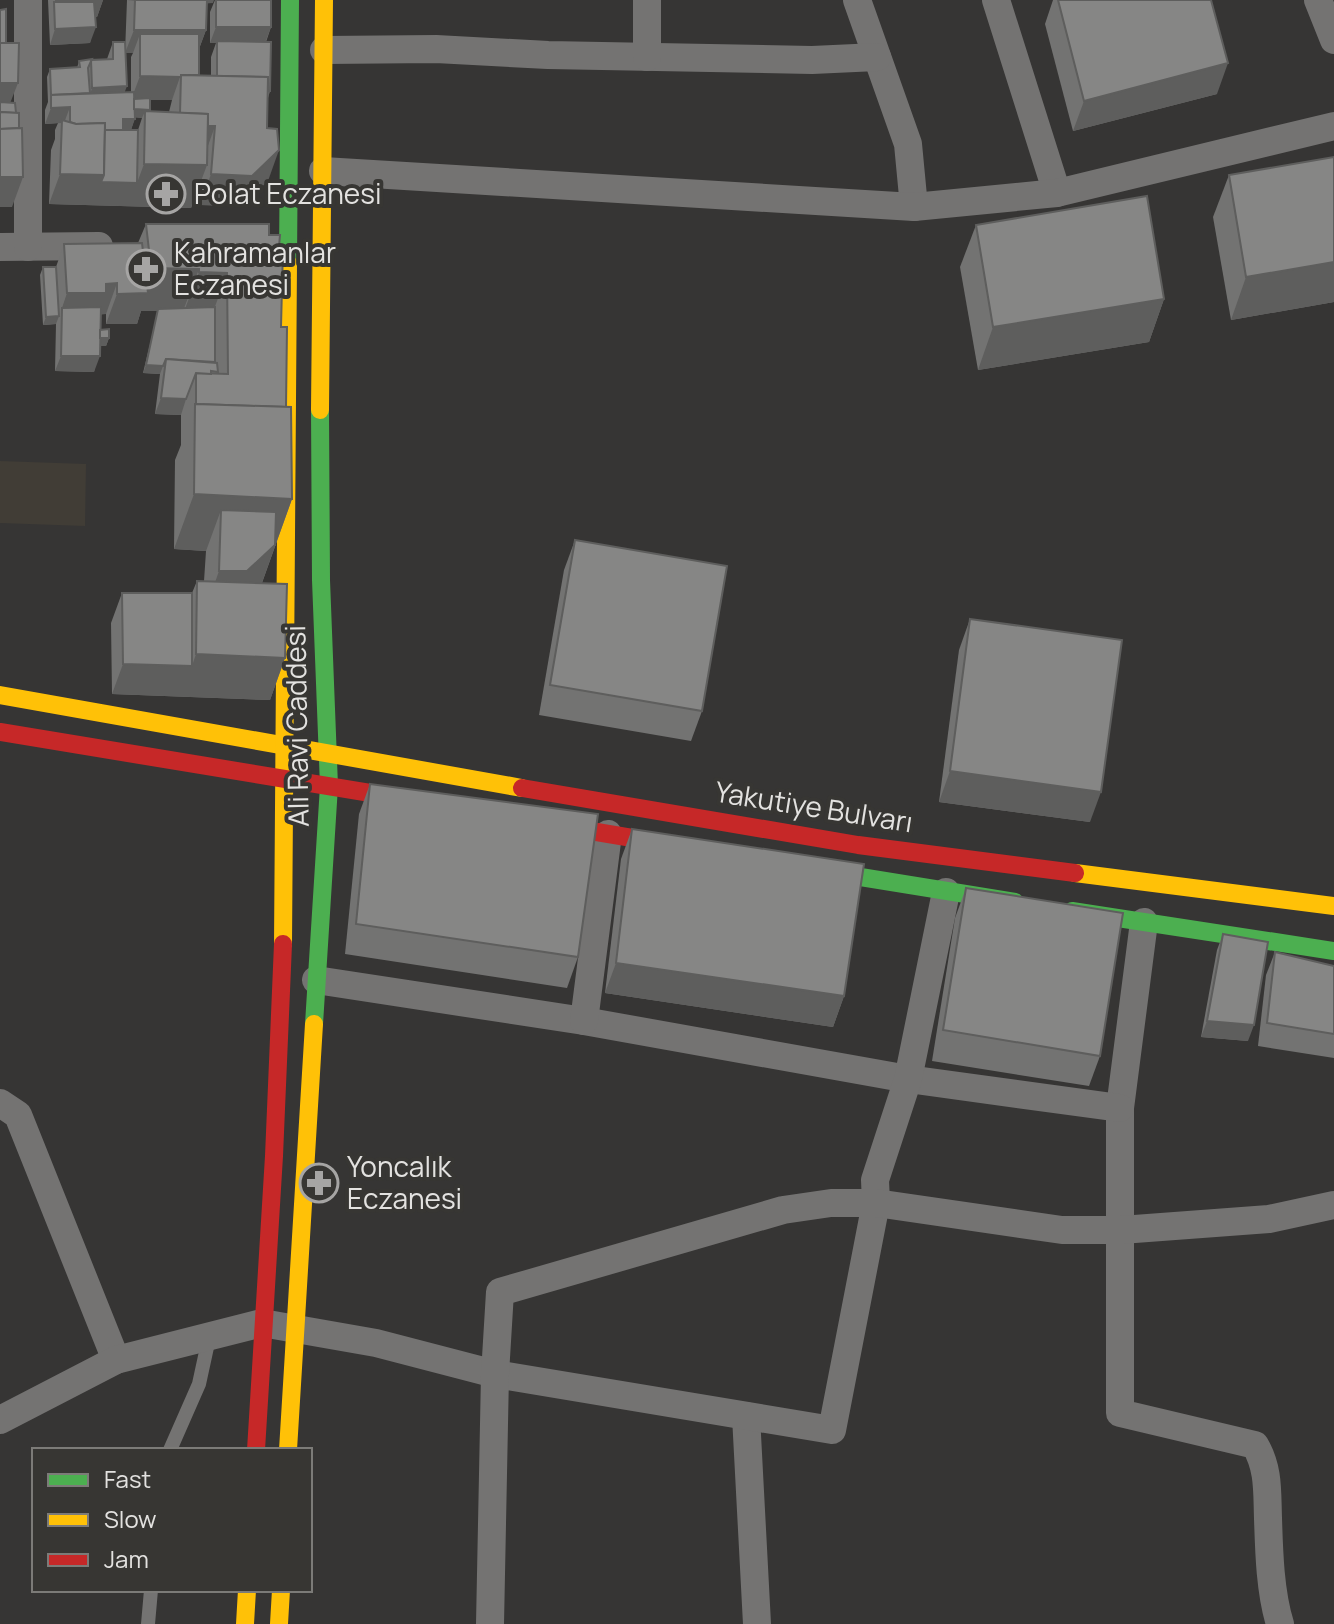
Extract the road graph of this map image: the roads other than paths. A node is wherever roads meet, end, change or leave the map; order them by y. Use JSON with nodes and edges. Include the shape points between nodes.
{"nodes":[{"id":1,"x":28,"y":0,"type":"edge"},
{"id":2,"x":290,"y":0,"type":"edge"},
{"id":3,"x":324,"y":0,"type":"edge"},
{"id":4,"x":647,"y":0,"type":"edge"},
{"id":5,"x":857,"y":0,"type":"edge"},
{"id":6,"x":996,"y":0,"type":"edge"},
{"id":7,"x":1318,"y":0,"type":"edge"},
{"id":8,"x":1334,"y":40,"type":"edge"},
{"id":9,"x":324,"y":50,"type":"junction"},
{"id":10,"x":647,"y":57,"type":"junction"},
{"id":11,"x":877,"y":57,"type":"junction"},
{"id":12,"x":1334,"y":126,"type":"edge"},
{"id":13,"x":323,"y":171,"type":"junction"},
{"id":14,"x":1057,"y":193,"type":"junction"},
{"id":15,"x":914,"y":207,"type":"junction"},
{"id":16,"x":288,"y":242,"type":"junction"},
{"id":17,"x":257,"y":243,"type":"edge"},
{"id":18,"x":119,"y":245,"type":"edge"},
{"id":19,"x":14,"y":247,"type":"edge"},
{"id":20,"x":0,"y":695,"type":"edge"},
{"id":21,"x":0,"y":732,"type":"edge"},
{"id":22,"x":287,"y":748,"type":"junction"},
{"id":23,"x":329,"y":755,"type":"junction"},
{"id":24,"x":287,"y":779,"type":"junction"},
{"id":25,"x":329,"y":786,"type":"junction"},
{"id":26,"x":437,"y":805,"type":"edge"},
{"id":27,"x":531,"y":821,"type":"edge"},
{"id":28,"x":608,"y":834,"type":"junction"},
{"id":29,"x":700,"y":850,"type":"edge"},
{"id":30,"x":793,"y":866,"type":"edge"},
{"id":31,"x":946,"y":892,"type":"junction"},
{"id":32,"x":1334,"y":906,"type":"edge"},
{"id":33,"x":1144,"y":922,"type":"junction"},
{"id":34,"x":1334,"y":951,"type":"edge"},
{"id":35,"x":316,"y":980,"type":"junction"},
{"id":36,"x":584,"y":1021,"type":"junction"},
{"id":37,"x":908,"y":1079,"type":"junction"},
{"id":38,"x":0,"y":1103,"type":"edge"},
{"id":39,"x":1120,"y":1108,"type":"junction"},
{"id":40,"x":876,"y":1203,"type":"junction"},
{"id":41,"x":1334,"y":1205,"type":"edge"},
{"id":42,"x":1121,"y":1230,"type":"junction"},
{"id":43,"x":262,"y":1323,"type":"junction"},
{"id":44,"x":295,"y":1328,"type":"junction"},
{"id":45,"x":209,"y":1338,"type":"junction"},
{"id":46,"x":116,"y":1360,"type":"junction"},
{"id":47,"x":495,"y":1374,"type":"junction"},
{"id":48,"x":746,"y":1416,"type":"junction"},
{"id":49,"x":0,"y":1420,"type":"edge"},
{"id":50,"x":171,"y":1448,"type":"edge"},
{"id":51,"x":256,"y":1448,"type":"edge"},
{"id":52,"x":288,"y":1448,"type":"edge"},
{"id":53,"x":151,"y":1592,"type":"edge"},
{"id":54,"x":247,"y":1592,"type":"edge"},
{"id":55,"x":281,"y":1592,"type":"edge"},
{"id":56,"x":1274,"y":1622,"type":"edge"},
{"id":57,"x":148,"y":1624,"type":"edge"},
{"id":58,"x":245,"y":1624,"type":"edge"},
{"id":59,"x":279,"y":1624,"type":"edge"},
{"id":60,"x":490,"y":1624,"type":"edge"},
{"id":61,"x":757,"y":1624,"type":"edge"}],
"edges":[{"from":1,"to":19,"type":"street"},
{"from":2,"to":16,"type":"main road","name":"Ali Ravi Caddesi"},
{"from":3,"to":9,"type":"main road","name":"Ali Ravi Caddesi"},
{"from":4,"to":10,"type":"street"},
{"from":5,"to":11,"type":"street"},
{"from":6,"to":14,"type":"street"},
{"from":7,"to":8,"type":"street"},
{"from":9,"to":10,"type":"street"},
{"from":9,"to":13,"type":"main road","name":"Ali Ravi Caddesi"},
{"from":10,"to":11,"type":"street"},
{"from":11,"to":15,"type":"street","via":[[908,144]]},
{"from":12,"to":14,"type":"street"},
{"from":13,"to":15,"type":"street"},
{"from":13,"to":23,"type":"main road","name":"Ali Ravi Caddesi","via":[[321,565]]},
{"from":14,"to":15,"type":"street"},
{"from":16,"to":17,"type":"street"},
{"from":16,"to":22,"type":"main road","name":"Ali Ravi Caddesi"},
{"from":18,"to":19,"type":"street"},
{"from":20,"to":22,"type":"main road","name":"Yakutiye Bulvarı"},
{"from":21,"to":24,"type":"main road"},
{"from":22,"to":23,"type":"main road","name":"Yakutiye Bulvarı"},
{"from":22,"to":24,"type":"main road","name":"Ali Ravi Caddesi"},
{"from":23,"to":25,"type":"main road","name":"Ali Ravi Caddesi"},
{"from":23,"to":32,"type":"main road","name":"Yakutiye Bulvarı","via":[[858,845]]},
{"from":24,"to":25,"type":"main road"},
{"from":24,"to":43,"type":"main road","name":"Ali Ravi Caddesi","via":[[284,983]]},
{"from":25,"to":26,"type":"main road"},
{"from":25,"to":35,"type":"main road","name":"Ali Ravi Caddesi"},
{"from":27,"to":28,"type":"main road"},
{"from":28,"to":29,"type":"main road"},
{"from":28,"to":36,"type":"street"},
{"from":30,"to":31,"type":"main road"},
{"from":31,"to":33,"type":"main road"},
{"from":31,"to":37,"type":"street"},
{"from":33,"to":34,"type":"main road"},
{"from":33,"to":39,"type":"street"},
{"from":35,"to":36,"type":"street"},
{"from":35,"to":44,"type":"main road","name":"Ali Ravi Caddesi"},
{"from":36,"to":37,"type":"street"},
{"from":37,"to":39,"type":"street"},
{"from":37,"to":40,"type":"street","via":[[875,1180]]},
{"from":38,"to":46,"type":"street","via":[[18,1115]]},
{"from":39,"to":42,"type":"street"},
{"from":40,"to":42,"type":"street","via":[[1062,1230]]},
{"from":40,"to":47,"type":"street","via":[[783,1210],[500,1292]]},
{"from":40,"to":48,"type":"street","via":[[832,1430]]},
{"from":41,"to":42,"type":"street","via":[[1269,1219]]},
{"from":42,"to":56,"type":"street","via":[[1120,1413],[1255,1445],[1267,1478]]},
{"from":43,"to":44,"type":"street"},
{"from":43,"to":45,"type":"street"},
{"from":43,"to":51,"type":"main road","name":"Ali Ravi Caddesi"},
{"from":44,"to":47,"type":"street"},
{"from":44,"to":52,"type":"main road","name":"Ali Ravi Caddesi"},
{"from":45,"to":46,"type":"street"},
{"from":45,"to":50,"type":"lane","via":[[199,1384]]},
{"from":46,"to":49,"type":"street"},
{"from":47,"to":48,"type":"street"},
{"from":47,"to":60,"type":"street"},
{"from":48,"to":61,"type":"street"},
{"from":53,"to":57,"type":"lane"},
{"from":54,"to":58,"type":"main road"},
{"from":55,"to":59,"type":"main road"}]}
